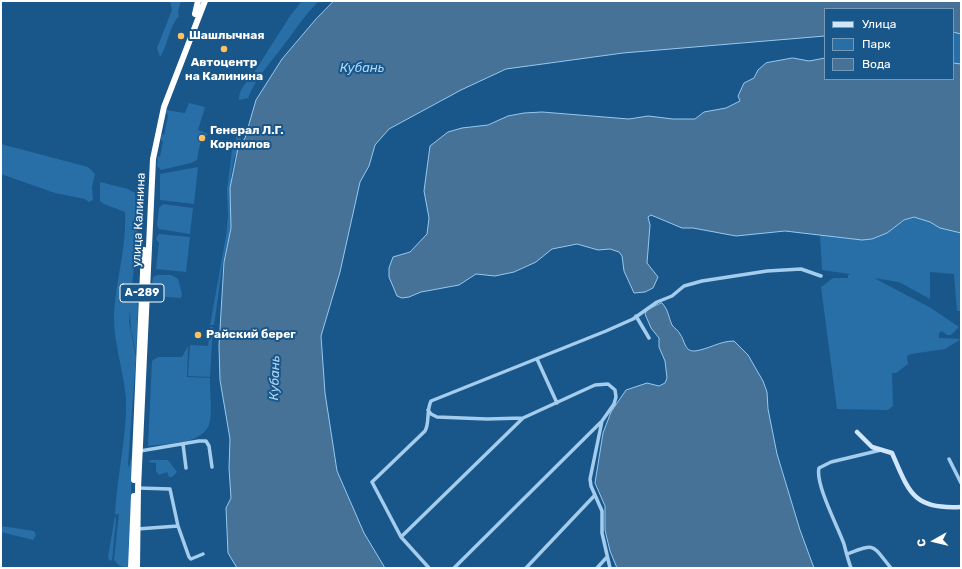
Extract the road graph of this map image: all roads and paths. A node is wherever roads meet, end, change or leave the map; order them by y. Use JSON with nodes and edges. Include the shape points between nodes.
{"nodes":[{"id":1,"x":198,"y":1,"type":"edge"},
{"id":2,"x":205,"y":1,"type":"edge"},
{"id":3,"x":821,"y":276,"type":"dead end"},
{"id":4,"x":636,"y":316,"type":"junction"},
{"id":5,"x":648,"y":338,"type":"dead end"},
{"id":6,"x":537,"y":359,"type":"junction"},
{"id":7,"x":557,"y":403,"type":"junction"},
{"id":8,"x":428,"y":410,"type":"junction"},
{"id":9,"x":523,"y":418,"type":"junction"},
{"id":10,"x":602,"y":421,"type":"junction"},
{"id":11,"x":857,"y":432,"type":"dead end"},
{"id":12,"x":183,"y":444,"type":"junction"},
{"id":13,"x":881,"y":450,"type":"junction"},
{"id":14,"x":140,"y":451,"type":"junction"},
{"id":15,"x":949,"y":458,"type":"dead end"},
{"id":16,"x":212,"y":467,"type":"dead end"},
{"id":17,"x":186,"y":468,"type":"dead end"},
{"id":18,"x":961,"y":483,"type":"edge"},
{"id":19,"x":138,"y":488,"type":"junction"},
{"id":20,"x":595,"y":495,"type":"junction"},
{"id":21,"x":961,"y":507,"type":"edge"},
{"id":22,"x":178,"y":526,"type":"junction"},
{"id":23,"x":137,"y":529,"type":"junction"},
{"id":24,"x":401,"y":537,"type":"junction"},
{"id":25,"x":203,"y":554,"type":"dead end"},
{"id":26,"x":847,"y":554,"type":"junction"},
{"id":27,"x":607,"y":557,"type":"junction"},
{"id":28,"x":131,"y":568,"type":"edge"},
{"id":29,"x":137,"y":568,"type":"edge"},
{"id":30,"x":429,"y":568,"type":"edge"},
{"id":31,"x":454,"y":568,"type":"edge"},
{"id":32,"x":526,"y":568,"type":"edge"},
{"id":33,"x":597,"y":568,"type":"edge"},
{"id":34,"x":610,"y":568,"type":"edge"},
{"id":35,"x":851,"y":568,"type":"edge"},
{"id":36,"x":891,"y":568,"type":"edge"}],
"edges":[{"from":1,"to":28,"type":"highway","name":"улица Калинина","number":"А-289","via":[[198,7],[160,106],[149,158]]},
{"from":2,"to":14,"type":"highway","name":"улица Калинина","number":"А-289","via":[[168,93],[153,159]]},
{"from":3,"to":4,"type":"street","via":[[801,269],[767,271],[702,281],[684,286],[672,296],[657,302]]},
{"from":4,"to":5,"type":"street"},
{"from":4,"to":6,"type":"street"},
{"from":6,"to":7,"type":"street"},
{"from":6,"to":8,"type":"street","via":[[431,401]]},
{"from":7,"to":9,"type":"street"},
{"from":7,"to":10,"type":"street","via":[[594,385],[608,384],[615,390],[616,397]]},
{"from":8,"to":9,"type":"street","via":[[437,417]]},
{"from":8,"to":24,"type":"street","via":[[425,431],[372,482]]},
{"from":9,"to":24,"type":"street"},
{"from":10,"to":20,"type":"street","via":[[590,479]]},
{"from":10,"to":31,"type":"street"},
{"from":11,"to":13,"type":"street","via":[[872,447]]},
{"from":12,"to":14,"type":"street"},
{"from":12,"to":16,"type":"street","via":[[199,441],[208,443]]},
{"from":12,"to":17,"type":"street"},
{"from":13,"to":21,"type":"street","via":[[892,453],[904,480],[915,498],[922,503],[949,508]]},
{"from":13,"to":26,"type":"street","via":[[831,462],[819,468],[822,490]]},
{"from":14,"to":19,"type":"highway","name":"улица Калинина","number":"А-289"},
{"from":15,"to":18,"type":"street"},
{"from":19,"to":22,"type":"street","via":[[170,489]]},
{"from":19,"to":23,"type":"highway","name":"улица Калинина","number":"А-289"},
{"from":20,"to":27,"type":"street","via":[[602,511],[602,533]]},
{"from":20,"to":32,"type":"street"},
{"from":22,"to":23,"type":"street"},
{"from":22,"to":25,"type":"street","via":[[189,557],[191,559]]},
{"from":23,"to":29,"type":"highway","name":"улица Калинина","number":"А-289"},
{"from":24,"to":30,"type":"street"},
{"from":26,"to":35,"type":"street"},
{"from":26,"to":36,"type":"street","via":[[868,546],[875,548]]},
{"from":27,"to":33,"type":"street"},
{"from":27,"to":34,"type":"street"}]}
